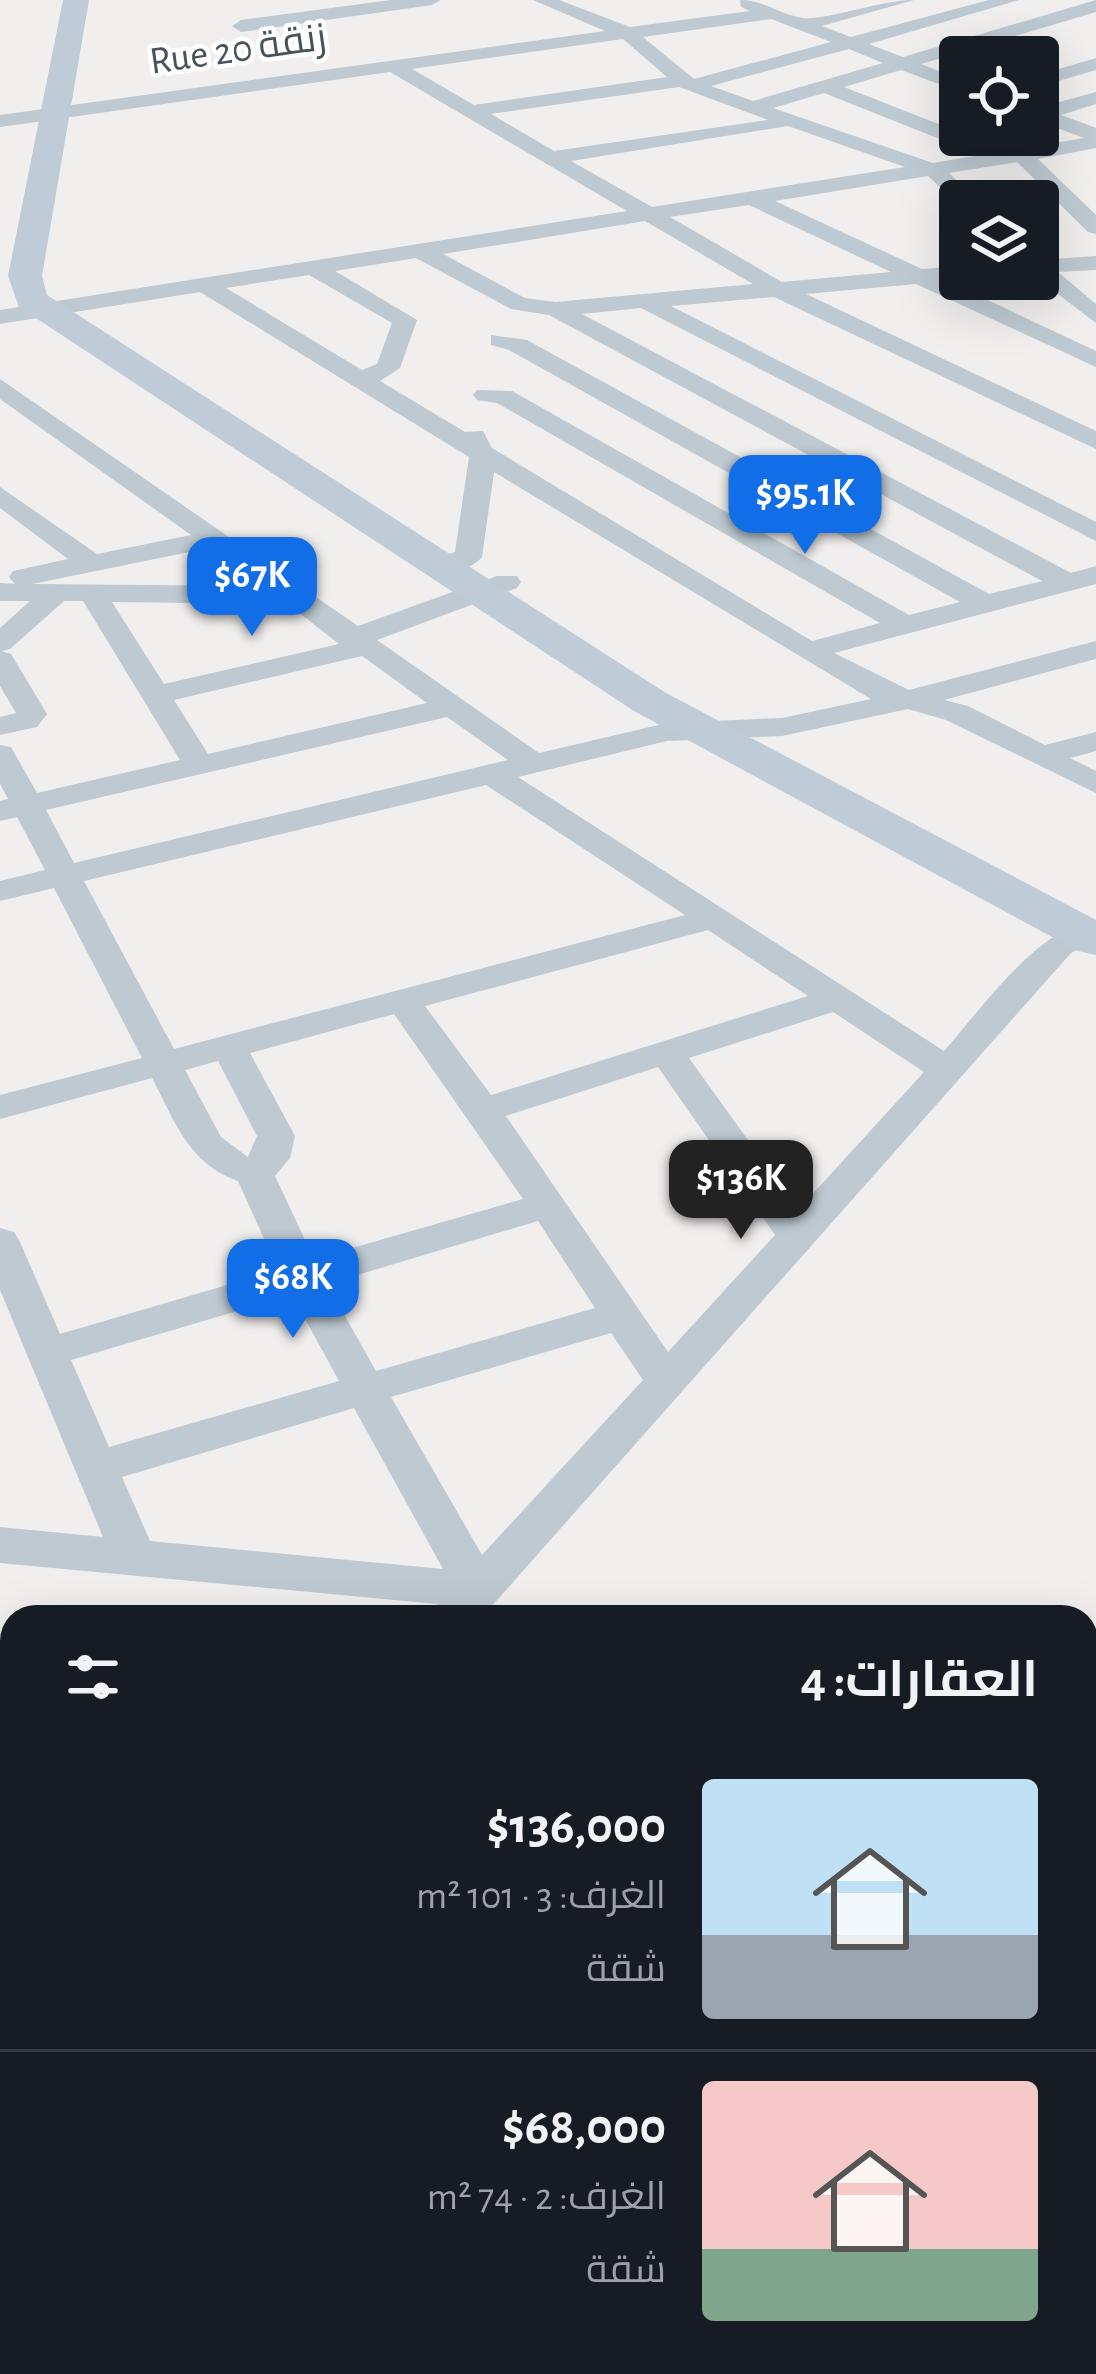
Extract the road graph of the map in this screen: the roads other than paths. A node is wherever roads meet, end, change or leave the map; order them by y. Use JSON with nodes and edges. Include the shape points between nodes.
{"nodes":[{"id":1,"x":76,"y":0,"type":"edge"},
{"id":2,"x":99,"y":0,"type":"edge"},
{"id":3,"x":239,"y":0,"type":"edge"},
{"id":4,"x":432,"y":0,"type":"edge"},
{"id":5,"x":542,"y":0,"type":"edge"},
{"id":6,"x":905,"y":0,"type":"edge"},
{"id":7,"x":1010,"y":0,"type":"edge"},
{"id":8,"x":763,"y":5,"type":"edge"},
{"id":9,"x":1096,"y":5,"type":"edge"},
{"id":10,"x":803,"y":25,"type":"junction"},
{"id":11,"x":626,"y":32,"type":"junction"},
{"id":12,"x":847,"y":43,"type":"junction"},
{"id":13,"x":240,"y":56,"type":"junction"},
{"id":14,"x":899,"y":63,"type":"junction"},
{"id":15,"x":1096,"y":64,"type":"edge"},
{"id":16,"x":391,"y":65,"type":"junction"},
{"id":17,"x":939,"y":75,"type":"edge"},
{"id":18,"x":1059,"y":75,"type":"edge"},
{"id":19,"x":685,"y":84,"type":"junction"},
{"id":20,"x":827,"y":87,"type":"junction"},
{"id":21,"x":1096,"y":98,"type":"edge"},
{"id":22,"x":748,"y":109,"type":"junction"},
{"id":23,"x":1059,"y":109,"type":"edge"},
{"id":24,"x":69,"y":110,"type":"junction"},
{"id":25,"x":466,"y":112,"type":"junction"},
{"id":26,"x":0,"y":121,"type":"edge"},
{"id":27,"x":787,"y":123,"type":"junction"},
{"id":28,"x":1059,"y":123,"type":"edge"},
{"id":29,"x":939,"y":128,"type":"edge"},
{"id":30,"x":1096,"y":139,"type":"edge"},
{"id":31,"x":1059,"y":147,"type":"edge"},
{"id":32,"x":1014,"y":156,"type":"joint"},
{"id":33,"x":547,"y":158,"type":"junction"},
{"id":34,"x":934,"y":170,"type":"junction"},
{"id":35,"x":945,"y":180,"type":"edge"},
{"id":36,"x":1049,"y":180,"type":"edge"},
{"id":37,"x":1059,"y":184,"type":"edge"},
{"id":38,"x":1059,"y":189,"type":"edge"},
{"id":39,"x":1096,"y":192,"type":"edge"},
{"id":40,"x":752,"y":198,"type":"junction"},
{"id":41,"x":648,"y":214,"type":"junction"},
{"id":42,"x":1096,"y":227,"type":"edge"},
{"id":43,"x":419,"y":250,"type":"junction"},
{"id":44,"x":1096,"y":263,"type":"edge"},
{"id":45,"x":1059,"y":266,"type":"edge"},
{"id":46,"x":313,"y":268,"type":"junction"},
{"id":47,"x":939,"y":274,"type":"edge"},
{"id":48,"x":916,"y":276,"type":"junction"},
{"id":49,"x":203,"y":284,"type":"junction"},
{"id":50,"x":1059,"y":285,"type":"edge"},
{"id":51,"x":782,"y":291,"type":"junction"},
{"id":52,"x":648,"y":303,"type":"junction"},
{"id":53,"x":519,"y":304,"type":"junction"},
{"id":54,"x":58,"y":308,"type":"junction"},
{"id":55,"x":555,"y":309,"type":"junction"},
{"id":56,"x":1096,"y":316,"type":"edge"},
{"id":57,"x":0,"y":317,"type":"edge"},
{"id":58,"x":1096,"y":330,"type":"edge"},
{"id":59,"x":1062,"y":344,"type":"junction"},
{"id":60,"x":1096,"y":360,"type":"edge"},
{"id":61,"x":770,"y":364,"type":"junction"},
{"id":62,"x":493,"y":368,"type":"junction"},
{"id":63,"x":362,"y":380,"type":"junction"},
{"id":64,"x":0,"y":387,"type":"edge"},
{"id":65,"x":701,"y":388,"type":"junction"},
{"id":66,"x":637,"y":409,"type":"junction"},
{"id":67,"x":37,"y":416,"type":"junction"},
{"id":68,"x":0,"y":423,"type":"edge"},
{"id":69,"x":1096,"y":441,"type":"edge"},
{"id":70,"x":483,"y":458,"type":"junction"},
{"id":71,"x":0,"y":495,"type":"edge"},
{"id":72,"x":826,"y":514,"type":"junction"},
{"id":73,"x":12,"y":516,"type":"edge"},
{"id":74,"x":1096,"y":533,"type":"edge"},
{"id":75,"x":212,"y":539,"type":"junction"},
{"id":76,"x":759,"y":541,"type":"junction"},
{"id":77,"x":472,"y":575,"type":"junction"},
{"id":78,"x":92,"y":579,"type":"junction"},
{"id":79,"x":1082,"y":579,"type":"edge"},
{"id":80,"x":0,"y":581,"type":"edge"},
{"id":81,"x":0,"y":592,"type":"edge"},
{"id":82,"x":55,"y":594,"type":"junction"},
{"id":83,"x":290,"y":595,"type":"junction"},
{"id":84,"x":987,"y":605,"type":"junction"},
{"id":85,"x":907,"y":626,"type":"junction"},
{"id":86,"x":0,"y":643,"type":"edge"},
{"id":87,"x":357,"y":643,"type":"junction"},
{"id":88,"x":1096,"y":650,"type":"edge"},
{"id":89,"x":808,"y":651,"type":"junction"},
{"id":90,"x":0,"y":660,"type":"edge"},
{"id":91,"x":156,"y":695,"type":"junction"},
{"id":92,"x":904,"y":701,"type":"junction"},
{"id":93,"x":449,"y":707,"type":"junction"},
{"id":94,"x":0,"y":726,"type":"edge"},
{"id":95,"x":702,"y":729,"type":"junction"},
{"id":96,"x":748,"y":729,"type":"junction"},
{"id":97,"x":1096,"y":741,"type":"edge"},
{"id":98,"x":0,"y":754,"type":"edge"},
{"id":99,"x":1041,"y":756,"type":"junction"},
{"id":100,"x":532,"y":763,"type":"junction"},
{"id":101,"x":199,"y":765,"type":"junction"},
{"id":102,"x":490,"y":773,"type":"junction"},
{"id":103,"x":1096,"y":783,"type":"edge"},
{"id":104,"x":15,"y":808,"type":"edge"},
{"id":105,"x":67,"y":875,"type":"junction"},
{"id":106,"x":0,"y":891,"type":"edge"},
{"id":107,"x":711,"y":919,"type":"junction"},
{"id":108,"x":1091,"y":927,"type":"edge"},
{"id":109,"x":403,"y":1000,"type":"junction"},
{"id":110,"x":832,"y":1000,"type":"junction"},
{"id":111,"x":229,"y":1048,"type":"junction"},
{"id":112,"x":665,"y":1052,"type":"junction"},
{"id":113,"x":164,"y":1065,"type":"junction"},
{"id":114,"x":947,"y":1070,"type":"junction"},
{"id":115,"x":0,"y":1107,"type":"edge"},
{"id":116,"x":483,"y":1110,"type":"junction"},
{"id":117,"x":254,"y":1173,"type":"junction"},
{"id":118,"x":548,"y":1205,"type":"junction"},
{"id":119,"x":797,"y":1237,"type":"junction"},
{"id":120,"x":0,"y":1242,"type":"edge"},
{"id":121,"x":301,"y":1275,"type":"junction"},
{"id":122,"x":622,"y":1315,"type":"junction"},
{"id":123,"x":48,"y":1352,"type":"junction"},
{"id":124,"x":666,"y":1382,"type":"junction"},
{"id":125,"x":364,"y":1392,"type":"junction"},
{"id":126,"x":95,"y":1468,"type":"junction"},
{"id":127,"x":0,"y":1545,"type":"edge"},
{"id":128,"x":134,"y":1557,"type":"junction"},
{"id":129,"x":466,"y":1604,"type":"edge"}],
"edges":[{"from":1,"to":24,"type":"street"},
{"from":2,"to":24,"type":"street"},
{"from":3,"to":13,"type":"street"},
{"from":4,"to":13,"type":"street"},
{"from":5,"to":11,"type":"street"},
{"from":6,"to":10,"type":"street"},
{"from":7,"to":12,"type":"street"},
{"from":8,"to":10,"type":"street"},
{"from":8,"to":11,"type":"street","name":"Rue 20 زنقة"},
{"from":9,"to":14,"type":"street"},
{"from":10,"to":12,"type":"street"},
{"from":11,"to":16,"type":"street","name":"Rue 20 زنقة"},
{"from":11,"to":19,"type":"street"},
{"from":12,"to":14,"type":"street"},
{"from":12,"to":19,"type":"street"},
{"from":13,"to":16,"type":"street","name":"Rue 20 زنقة"},
{"from":13,"to":24,"type":"street","name":"Rue 20 زنقة"},
{"from":14,"to":17,"type":"street"},
{"from":14,"to":20,"type":"street"},
{"from":15,"to":18,"type":"street"},
{"from":16,"to":25,"type":"street"},
{"from":19,"to":22,"type":"street"},
{"from":19,"to":25,"type":"street"},
{"from":20,"to":22,"type":"street"},
{"from":20,"to":29,"type":"street"},
{"from":21,"to":23,"type":"street"},
{"from":22,"to":27,"type":"street"},
{"from":24,"to":26,"type":"street","name":"Rue 20 زنقة"},
{"from":24,"to":54,"type":"street","via":[[25,276],[32,300]]},
{"from":25,"to":33,"type":"street"},
{"from":27,"to":33,"type":"street"},
{"from":27,"to":34,"type":"street"},
{"from":28,"to":30,"type":"street"},
{"from":30,"to":31,"type":"street"},
{"from":32,"to":34,"type":"street"},
{"from":32,"to":36,"type":"street"},
{"from":33,"to":41,"type":"street"},
{"from":34,"to":35,"type":"street"},
{"from":34,"to":40,"type":"street"},
{"from":37,"to":39,"type":"street"},
{"from":38,"to":42,"type":"street"},
{"from":40,"to":41,"type":"street"},
{"from":40,"to":48,"type":"street"},
{"from":41,"to":43,"type":"street"},
{"from":41,"to":51,"type":"street"},
{"from":43,"to":46,"type":"street"},
{"from":43,"to":53,"type":"street"},
{"from":44,"to":45,"type":"street"},
{"from":46,"to":49,"type":"street"},
{"from":46,"to":63,"type":"street","via":[[405,320],[388,368]]},
{"from":47,"to":48,"type":"street"},
{"from":48,"to":51,"type":"street"},
{"from":48,"to":59,"type":"street"},
{"from":49,"to":54,"type":"street"},
{"from":49,"to":63,"type":"street"},
{"from":50,"to":56,"type":"street"},
{"from":51,"to":52,"type":"street"},
{"from":51,"to":69,"type":"street"},
{"from":52,"to":55,"type":"street"},
{"from":52,"to":61,"type":"street"},
{"from":53,"to":55,"type":"street"},
{"from":53,"to":62,"type":"street","via":[[509,310]]},
{"from":54,"to":57,"type":"street"},
{"from":54,"to":77,"type":"street"},
{"from":55,"to":65,"type":"street"},
{"from":58,"to":59,"type":"street"},
{"from":59,"to":60,"type":"street"},
{"from":61,"to":65,"type":"street"},
{"from":61,"to":74,"type":"street"},
{"from":62,"to":66,"type":"street","via":[[518,345]]},
{"from":62,"to":70,"type":"street","via":[[474,436]]},
{"from":62,"to":76,"type":"street","via":[[503,396]]},
{"from":63,"to":70,"type":"street"},
{"from":64,"to":67,"type":"street"},
{"from":65,"to":66,"type":"street"},
{"from":65,"to":79,"type":"street"},
{"from":66,"to":72,"type":"street"},
{"from":67,"to":68,"type":"street"},
{"from":67,"to":75,"type":"street"},
{"from":70,"to":77,"type":"street"},
{"from":70,"to":89,"type":"street"},
{"from":71,"to":73,"type":"street"},
{"from":72,"to":76,"type":"street"},
{"from":72,"to":84,"type":"street"},
{"from":73,"to":78,"type":"street"},
{"from":75,"to":78,"type":"street"},
{"from":75,"to":83,"type":"street"},
{"from":76,"to":85,"type":"street"},
{"from":77,"to":87,"type":"street"},
{"from":77,"to":95,"type":"street","via":[[650,702]]},
{"from":77,"to":96,"type":"street"},
{"from":78,"to":80,"type":"street"},
{"from":78,"to":82,"type":"street"},
{"from":78,"to":83,"type":"street"},
{"from":78,"to":91,"type":"street"},
{"from":79,"to":84,"type":"street"},
{"from":81,"to":82,"type":"street"},
{"from":82,"to":86,"type":"street"},
{"from":83,"to":87,"type":"street"},
{"from":84,"to":85,"type":"street"},
{"from":85,"to":89,"type":"street"},
{"from":87,"to":91,"type":"street"},
{"from":87,"to":93,"type":"street"},
{"from":88,"to":92,"type":"street"},
{"from":89,"to":92,"type":"street"},
{"from":90,"to":94,"type":"street","via":[[32,714]]},
{"from":91,"to":101,"type":"street"},
{"from":92,"to":96,"type":"street"},
{"from":92,"to":99,"type":"street","via":[[957,713]]},
{"from":93,"to":100,"type":"street"},
{"from":93,"to":101,"type":"street"},
{"from":95,"to":96,"type":"street"},
{"from":95,"to":100,"type":"street"},
{"from":95,"to":108,"type":"street"},
{"from":96,"to":108,"type":"street"},
{"from":97,"to":99,"type":"street"},
{"from":98,"to":104,"type":"street"},
{"from":99,"to":103,"type":"street"},
{"from":100,"to":102,"type":"street"},
{"from":101,"to":104,"type":"street"},
{"from":102,"to":105,"type":"street"},
{"from":102,"to":107,"type":"street"},
{"from":104,"to":105,"type":"street"},
{"from":105,"to":106,"type":"street"},
{"from":105,"to":113,"type":"street"},
{"from":107,"to":109,"type":"street"},
{"from":107,"to":110,"type":"street"},
{"from":108,"to":114,"type":"street","via":[[1059,946]]},
{"from":109,"to":111,"type":"street"},
{"from":109,"to":116,"type":"street"},
{"from":110,"to":112,"type":"street"},
{"from":110,"to":114,"type":"street"},
{"from":111,"to":113,"type":"street"},
{"from":111,"to":117,"type":"street","via":[[276,1136],[271,1158]]},
{"from":112,"to":116,"type":"street"},
{"from":112,"to":119,"type":"street"},
{"from":113,"to":115,"type":"street"},
{"from":113,"to":117,"type":"street","via":[[206,1145]]},
{"from":114,"to":119,"type":"street"},
{"from":116,"to":118,"type":"street"},
{"from":117,"to":121,"type":"street"},
{"from":118,"to":121,"type":"street"},
{"from":118,"to":122,"type":"street"},
{"from":119,"to":124,"type":"street"},
{"from":120,"to":123,"type":"street"},
{"from":121,"to":123,"type":"street"},
{"from":121,"to":125,"type":"street"},
{"from":122,"to":124,"type":"street"},
{"from":122,"to":125,"type":"street"},
{"from":123,"to":126,"type":"street"},
{"from":124,"to":129,"type":"street"},
{"from":125,"to":126,"type":"street"},
{"from":125,"to":129,"type":"street"},
{"from":126,"to":128,"type":"street"},
{"from":127,"to":128,"type":"street"},
{"from":128,"to":129,"type":"street"}]}
